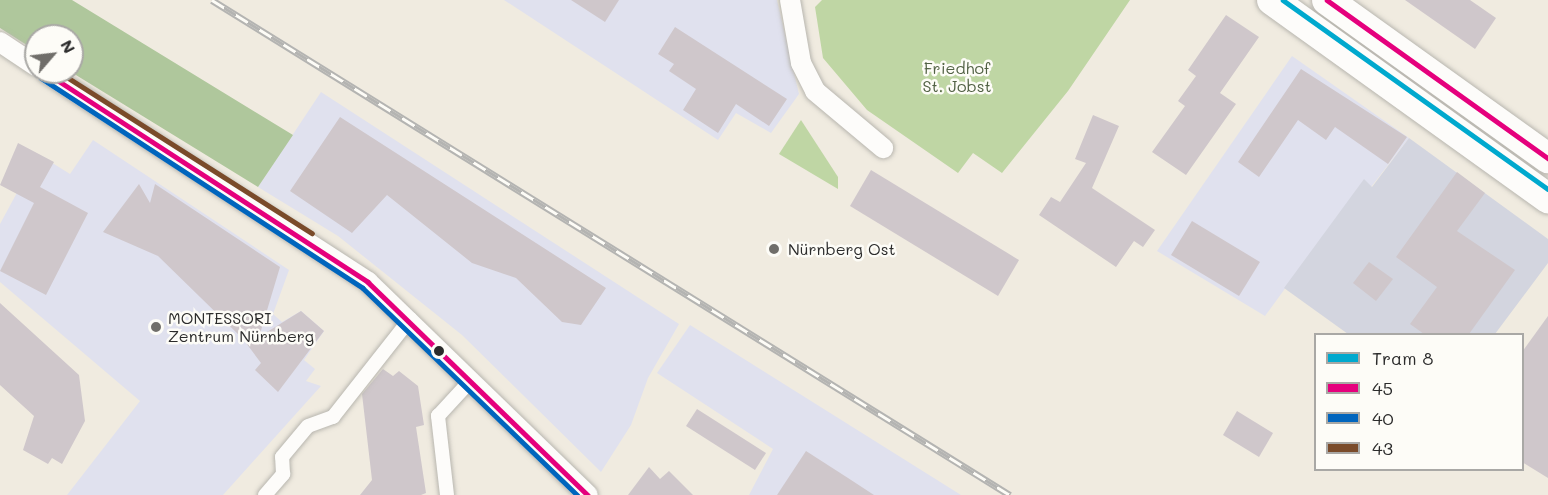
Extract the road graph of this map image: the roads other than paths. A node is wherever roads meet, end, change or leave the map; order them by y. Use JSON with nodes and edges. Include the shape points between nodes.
{"nodes":[{"id":1,"x":790,"y":0,"type":"edge"},
{"id":2,"x":1272,"y":0,"type":"edge"},
{"id":3,"x":1329,"y":2,"type":"edge"},
{"id":4,"x":1315,"y":30,"type":"junction"},
{"id":5,"x":0,"y":42,"type":"edge"},
{"id":6,"x":24,"y":58,"type":"edge"},
{"id":7,"x":64,"y":84,"type":"edge"},
{"id":8,"x":883,"y":148,"type":"dead end"},
{"id":9,"x":1548,"y":158,"type":"edge"},
{"id":10,"x":1548,"y":198,"type":"edge"},
{"id":11,"x":410,"y":319,"type":"junction"},
{"id":12,"x":472,"y":379,"type":"junction"},
{"id":13,"x":265,"y":495,"type":"edge"},
{"id":14,"x":447,"y":495,"type":"edge"},
{"id":15,"x":588,"y":495,"type":"edge"}],
"edges":[{"from":1,"to":8,"type":"street","via":[[801,63],[814,91]]},
{"from":2,"to":4,"type":"main road"},
{"from":3,"to":4,"type":"main road"},
{"from":3,"to":9,"type":"main road"},
{"from":4,"to":10,"type":"main road"},
{"from":5,"to":6,"type":"street"},
{"from":7,"to":11,"type":"street","via":[[332,254]]},
{"from":11,"to":12,"type":"street"},
{"from":11,"to":13,"type":"street","via":[[333,417],[308,426],[282,457],[283,474]]},
{"from":12,"to":14,"type":"street","via":[[438,416]]},
{"from":12,"to":15,"type":"street"}]}
